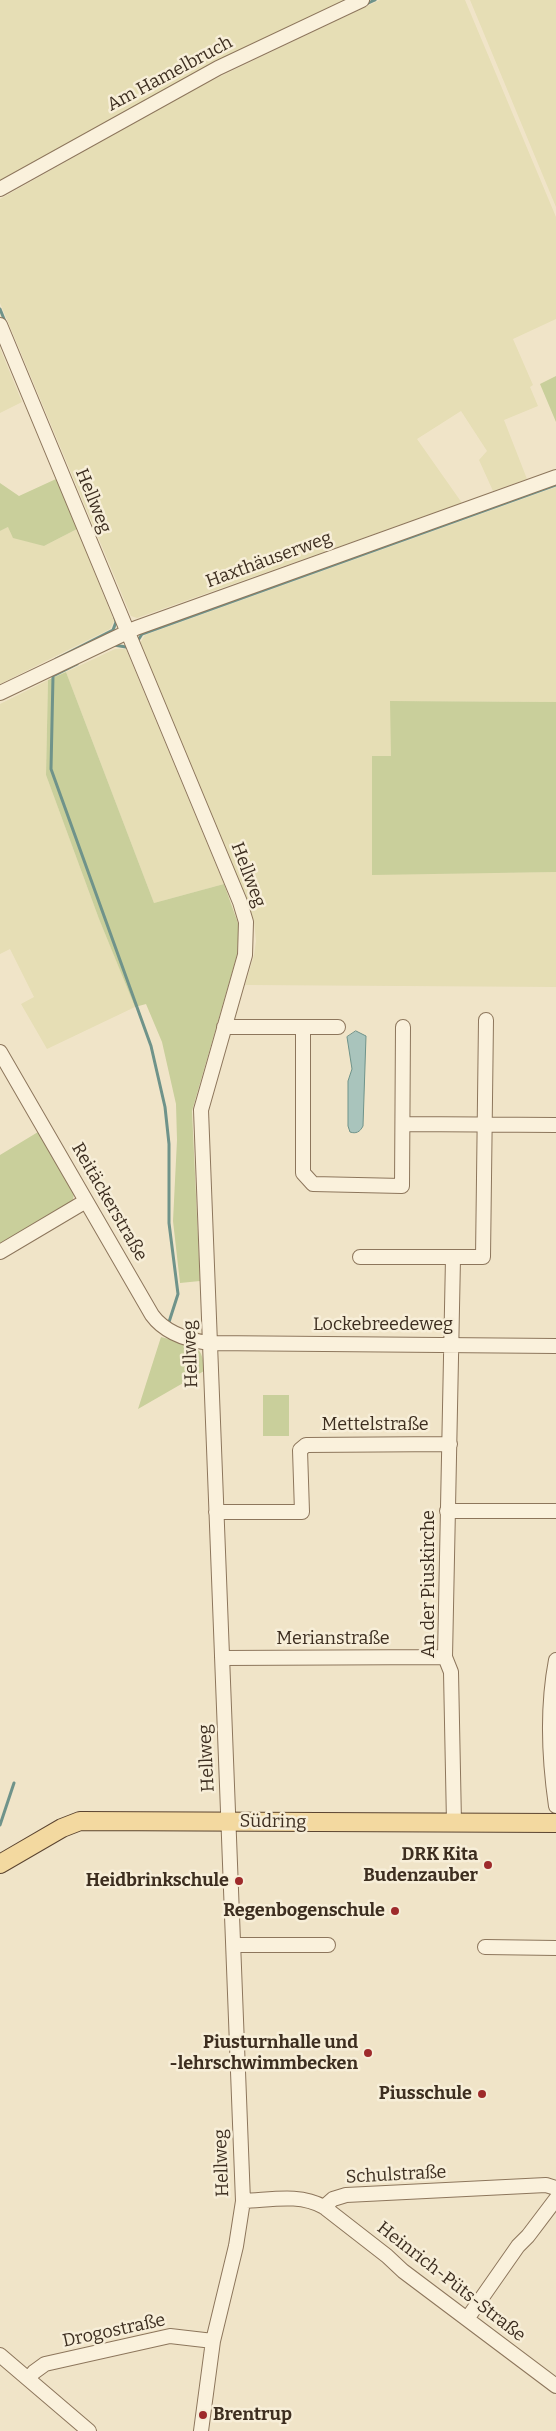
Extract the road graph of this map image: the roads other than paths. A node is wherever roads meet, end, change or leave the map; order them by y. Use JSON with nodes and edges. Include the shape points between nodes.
{"nodes":[{"id":1,"x":362,"y":0,"type":"edge"},
{"id":2,"x":0,"y":189,"type":"edge"},
{"id":3,"x":0,"y":325,"type":"edge"},
{"id":4,"x":556,"y":477,"type":"edge"},
{"id":5,"x":127,"y":632,"type":"junction"},
{"id":6,"x":0,"y":693,"type":"edge"},
{"id":7,"x":486,"y":1020,"type":"dead end"},
{"id":8,"x":224,"y":1027,"type":"junction"},
{"id":9,"x":303,"y":1027,"type":"junction"},
{"id":10,"x":338,"y":1027,"type":"dead end"},
{"id":11,"x":403,"y":1027,"type":"dead end"},
{"id":12,"x":0,"y":1052,"type":"edge"},
{"id":13,"x":403,"y":1124,"type":"junction"},
{"id":14,"x":484,"y":1124,"type":"junction"},
{"id":15,"x":556,"y":1125,"type":"edge"},
{"id":16,"x":86,"y":1201,"type":"junction"},
{"id":17,"x":0,"y":1252,"type":"edge"},
{"id":18,"x":360,"y":1257,"type":"dead end"},
{"id":19,"x":453,"y":1258,"type":"junction"},
{"id":20,"x":209,"y":1343,"type":"junction"},
{"id":21,"x":452,"y":1344,"type":"junction"},
{"id":22,"x":556,"y":1346,"type":"edge"},
{"id":23,"x":450,"y":1444,"type":"junction"},
{"id":24,"x":447,"y":1511,"type":"junction"},
{"id":25,"x":556,"y":1511,"type":"edge"},
{"id":26,"x":216,"y":1512,"type":"junction"},
{"id":27,"x":445,"y":1657,"type":"junction"},
{"id":28,"x":222,"y":1658,"type":"junction"},
{"id":29,"x":556,"y":1660,"type":"edge"},
{"id":30,"x":556,"y":1806,"type":"edge"},
{"id":31,"x":229,"y":1821,"type":"junction"},
{"id":32,"x":454,"y":1823,"type":"junction"},
{"id":33,"x":556,"y":1823,"type":"edge"},
{"id":34,"x":0,"y":1864,"type":"edge"},
{"id":35,"x":235,"y":1945,"type":"junction"},
{"id":36,"x":328,"y":1945,"type":"dead end"},
{"id":37,"x":485,"y":1947,"type":"dead end"},
{"id":38,"x":556,"y":1948,"type":"edge"},
{"id":39,"x":556,"y":2188,"type":"edge"},
{"id":40,"x":556,"y":2199,"type":"edge"},
{"id":41,"x":243,"y":2201,"type":"junction"},
{"id":42,"x":324,"y":2207,"type":"junction"},
{"id":43,"x":467,"y":2319,"type":"junction"},
{"id":44,"x":213,"y":2341,"type":"junction"},
{"id":45,"x":0,"y":2355,"type":"edge"},
{"id":46,"x":28,"y":2379,"type":"junction"},
{"id":47,"x":556,"y":2386,"type":"edge"},
{"id":48,"x":89,"y":2431,"type":"edge"},
{"id":49,"x":202,"y":2431,"type":"edge"}],
"edges":[{"from":1,"to":2,"type":"street","name":"Am Hamelbruch","via":[[218,68]]},
{"from":3,"to":5,"type":"street","name":"Hellweg"},
{"from":4,"to":5,"type":"street","name":"Haxthäuserweg"},
{"from":5,"to":6,"type":"street","name":"Haxthäuserweg"},
{"from":5,"to":8,"type":"street","name":"Hellweg","via":[[246,922],[245,955]]},
{"from":7,"to":14,"type":"street"},
{"from":8,"to":9,"type":"street"},
{"from":8,"to":20,"type":"street","name":"Hellweg","via":[[202,1110]]},
{"from":9,"to":10,"type":"street"},
{"from":9,"to":13,"type":"street","via":[[303,1173],[313,1184],[402,1186]]},
{"from":11,"to":13,"type":"street"},
{"from":12,"to":16,"type":"street","name":"Reitäckerstraße"},
{"from":13,"to":14,"type":"street"},
{"from":14,"to":15,"type":"street"},
{"from":14,"to":19,"type":"street","via":[[483,1257]]},
{"from":16,"to":17,"type":"street"},
{"from":16,"to":20,"type":"street","name":"Reitäckerstraße","via":[[160,1326]]},
{"from":18,"to":19,"type":"street"},
{"from":19,"to":21,"type":"street","name":"An der Piuskirche"},
{"from":20,"to":21,"type":"street","name":"Lockebreedeweg"},
{"from":20,"to":26,"type":"street","name":"Hellweg"},
{"from":21,"to":22,"type":"street","name":"Lockebreedeweg"},
{"from":21,"to":23,"type":"street","name":"An der Piuskirche"},
{"from":23,"to":24,"type":"street","name":"An der Piuskirche"},
{"from":23,"to":26,"type":"street","name":"Mettelstraße","via":[[306,1445],[300,1450],[302,1512]]},
{"from":24,"to":25,"type":"street"},
{"from":24,"to":27,"type":"street","name":"An der Piuskirche"},
{"from":26,"to":28,"type":"street","name":"Hellweg"},
{"from":27,"to":28,"type":"street","name":"Merianstraße"},
{"from":27,"to":32,"type":"street","name":"An der Piuskirche","via":[[451,1672]]},
{"from":28,"to":31,"type":"street","name":"Hellweg"},
{"from":29,"to":30,"type":"street","via":[[550,1696],[552,1782]]},
{"from":31,"to":32,"type":"main road","name":"Südring"},
{"from":31,"to":34,"type":"main road","name":"Südring","via":[[80,1821]]},
{"from":31,"to":35,"type":"street","name":"Hellweg"},
{"from":32,"to":33,"type":"main road","name":"Südring"},
{"from":35,"to":36,"type":"street"},
{"from":35,"to":41,"type":"street","name":"Hellweg"},
{"from":37,"to":38,"type":"street"},
{"from":39,"to":42,"type":"street","name":"Schulstraße","via":[[546,2185],[346,2195],[333,2199]]},
{"from":40,"to":43,"type":"street","via":[[518,2246]]},
{"from":41,"to":42,"type":"street","via":[[297,2198]]},
{"from":41,"to":44,"type":"street","name":"Hellweg","via":[[236,2246]]},
{"from":42,"to":43,"type":"street","name":"Heinrich-Püts-Straße"},
{"from":43,"to":47,"type":"street","name":"Heinrich-Püts-Straße"},
{"from":44,"to":46,"type":"street","name":"Drogostraße","via":[[170,2336],[45,2364]]},
{"from":44,"to":49,"type":"street","name":"Hellweg"},
{"from":45,"to":46,"type":"street"},
{"from":46,"to":48,"type":"street"}]}
